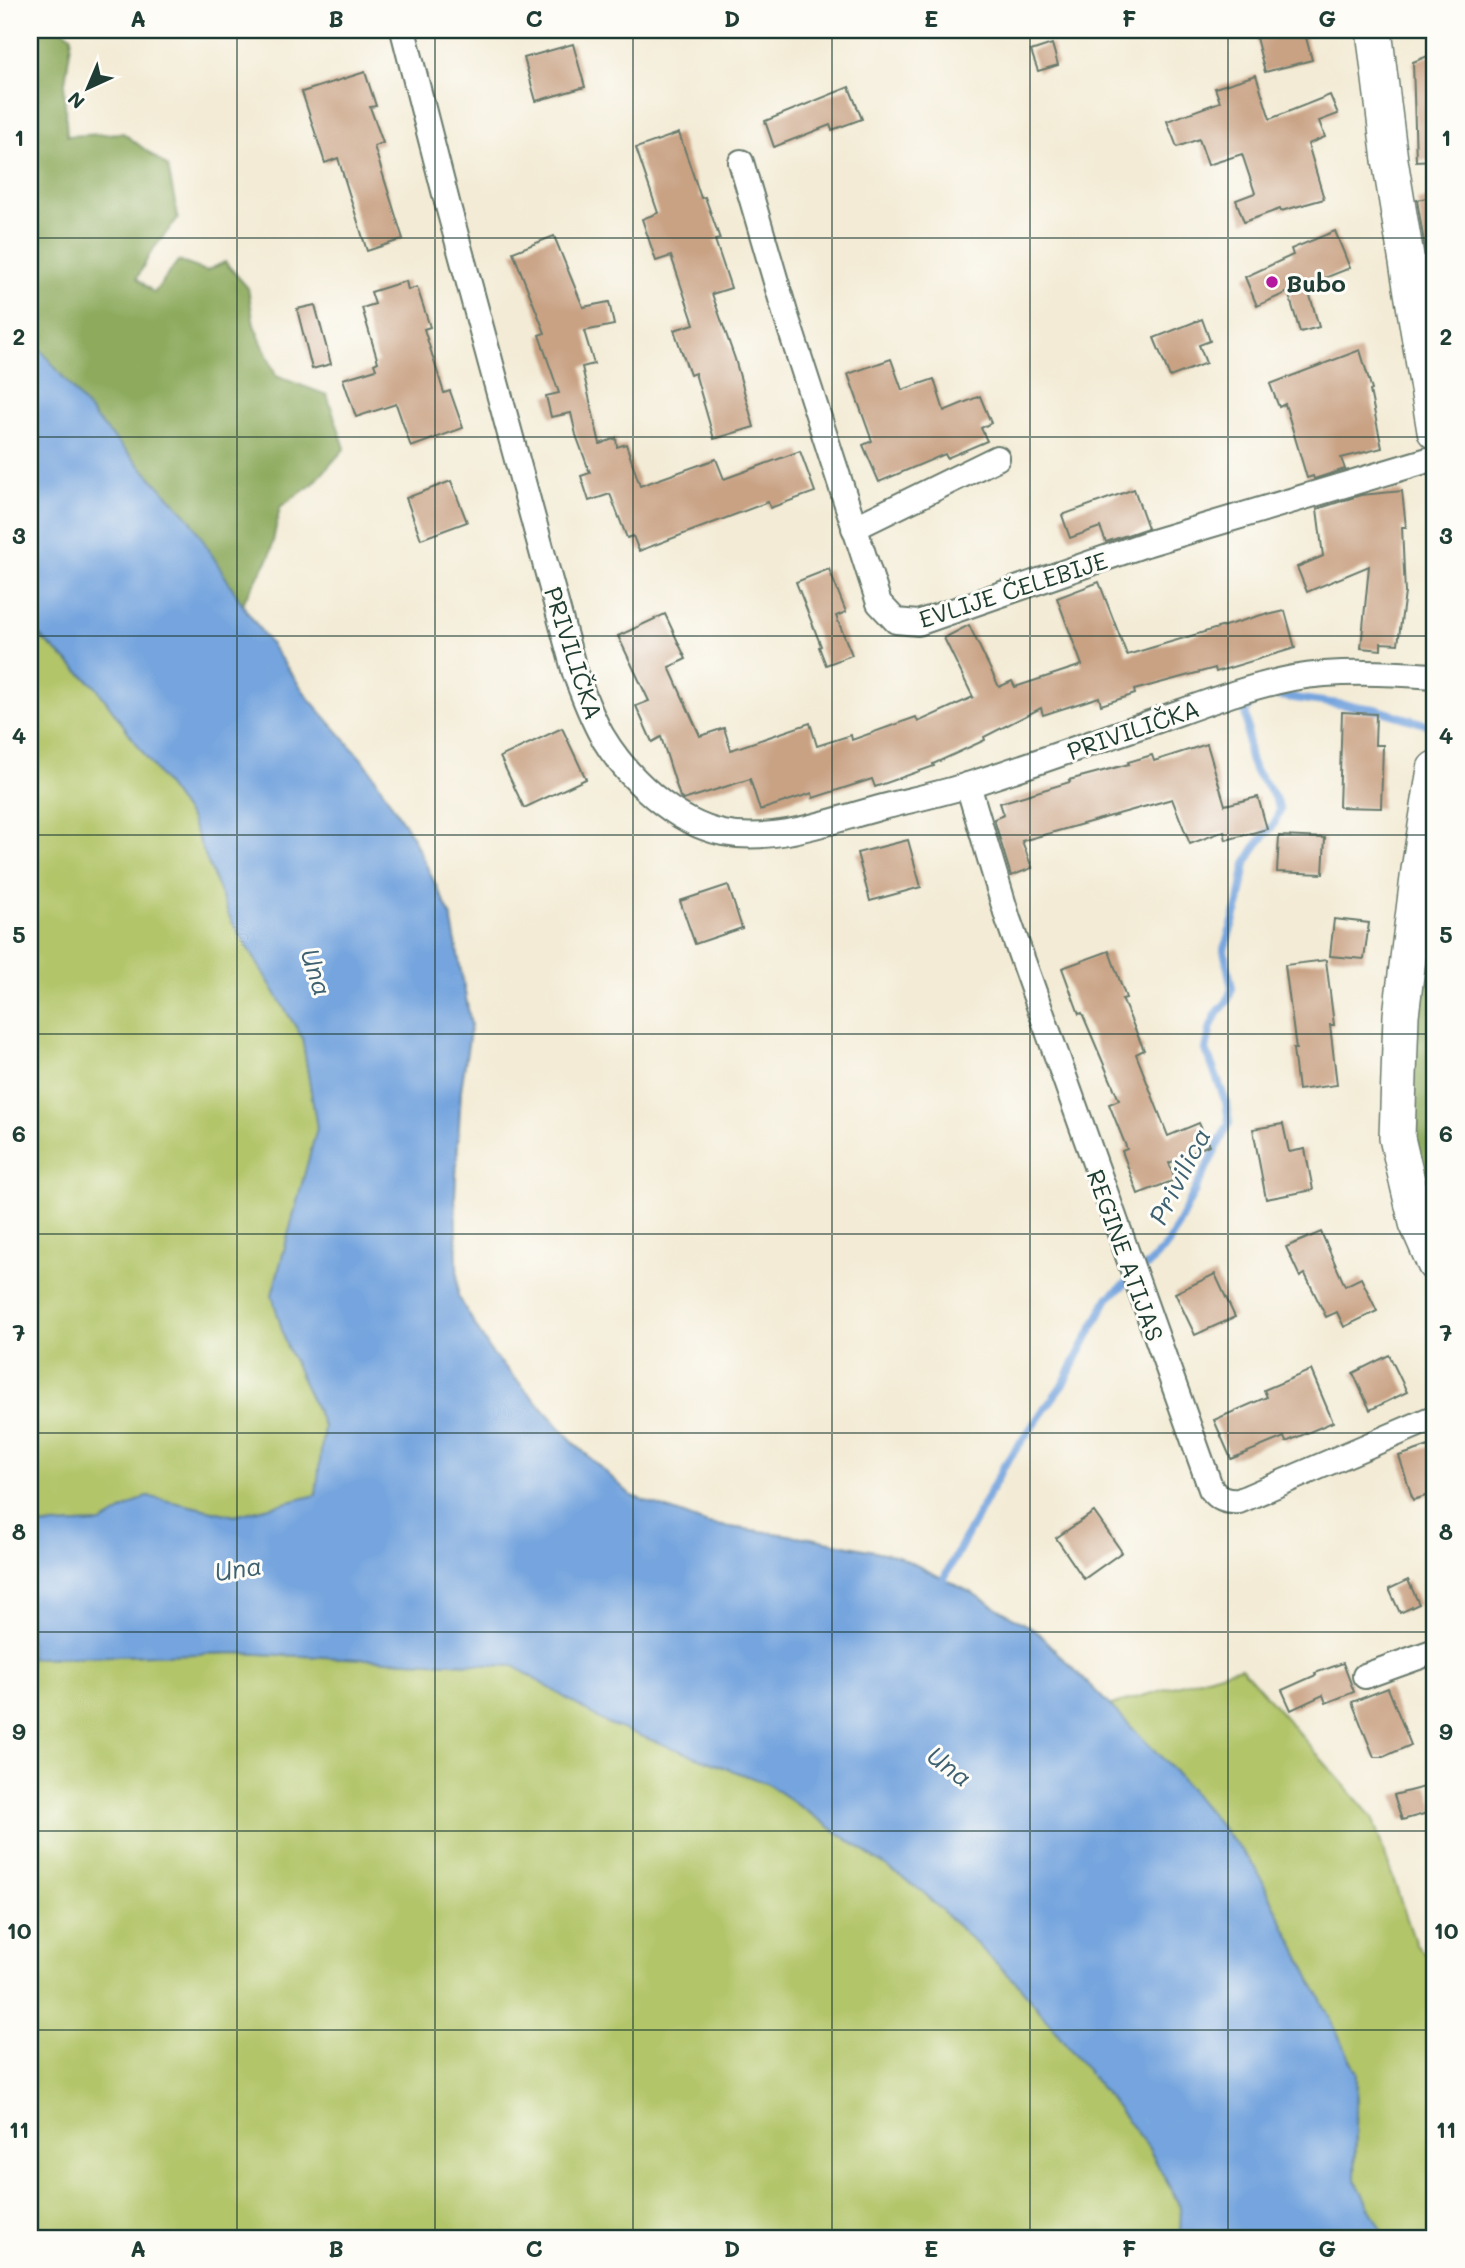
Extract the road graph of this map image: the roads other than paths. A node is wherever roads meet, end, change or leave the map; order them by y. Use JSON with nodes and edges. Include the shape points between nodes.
{"nodes":[{"id":1,"x":403,"y":30,"type":"edge"},
{"id":2,"x":1374,"y":30,"type":"edge"},
{"id":3,"x":741,"y":162,"type":"dead end"},
{"id":4,"x":1435,"y":431,"type":"edge"},
{"id":5,"x":997,"y":458,"type":"dead end"},
{"id":6,"x":1435,"y":458,"type":"edge"},
{"id":7,"x":854,"y":528,"type":"junction"},
{"id":8,"x":1435,"y":676,"type":"edge"},
{"id":9,"x":1435,"y":769,"type":"edge"},
{"id":10,"x":968,"y":785,"type":"junction"},
{"id":11,"x":1435,"y":1264,"type":"edge"},
{"id":12,"x":1435,"y":1417,"type":"edge"},
{"id":13,"x":1435,"y":1651,"type":"edge"},
{"id":14,"x":1365,"y":1676,"type":"dead end"}],
"edges":[{"from":1,"to":10,"type":"street","name":"PRIVILIČKA","via":[[575,673],[587,708],[623,764],[671,809],[703,827],[749,835],[796,830]]},
{"from":2,"to":4,"type":"street","via":[[1390,160]]},
{"from":3,"to":7,"type":"street","name":"EVLIJE ČELEBIJE"},
{"from":5,"to":7,"type":"street"},
{"from":6,"to":7,"type":"street","name":"EVLIJE ČELEBIJE","via":[[1146,544],[918,623],[896,621],[879,603]]},
{"from":8,"to":10,"type":"street","name":"PRIVILIČKA","via":[[1323,674],[1291,678]]},
{"from":9,"to":11,"type":"street","via":[[1401,1015],[1397,1138],[1418,1223]]},
{"from":10,"to":12,"type":"street","name":"REGINE ATIJAS","via":[[1008,919],[1211,1489],[1227,1502],[1239,1501]]},
{"from":13,"to":14,"type":"street"}]}
